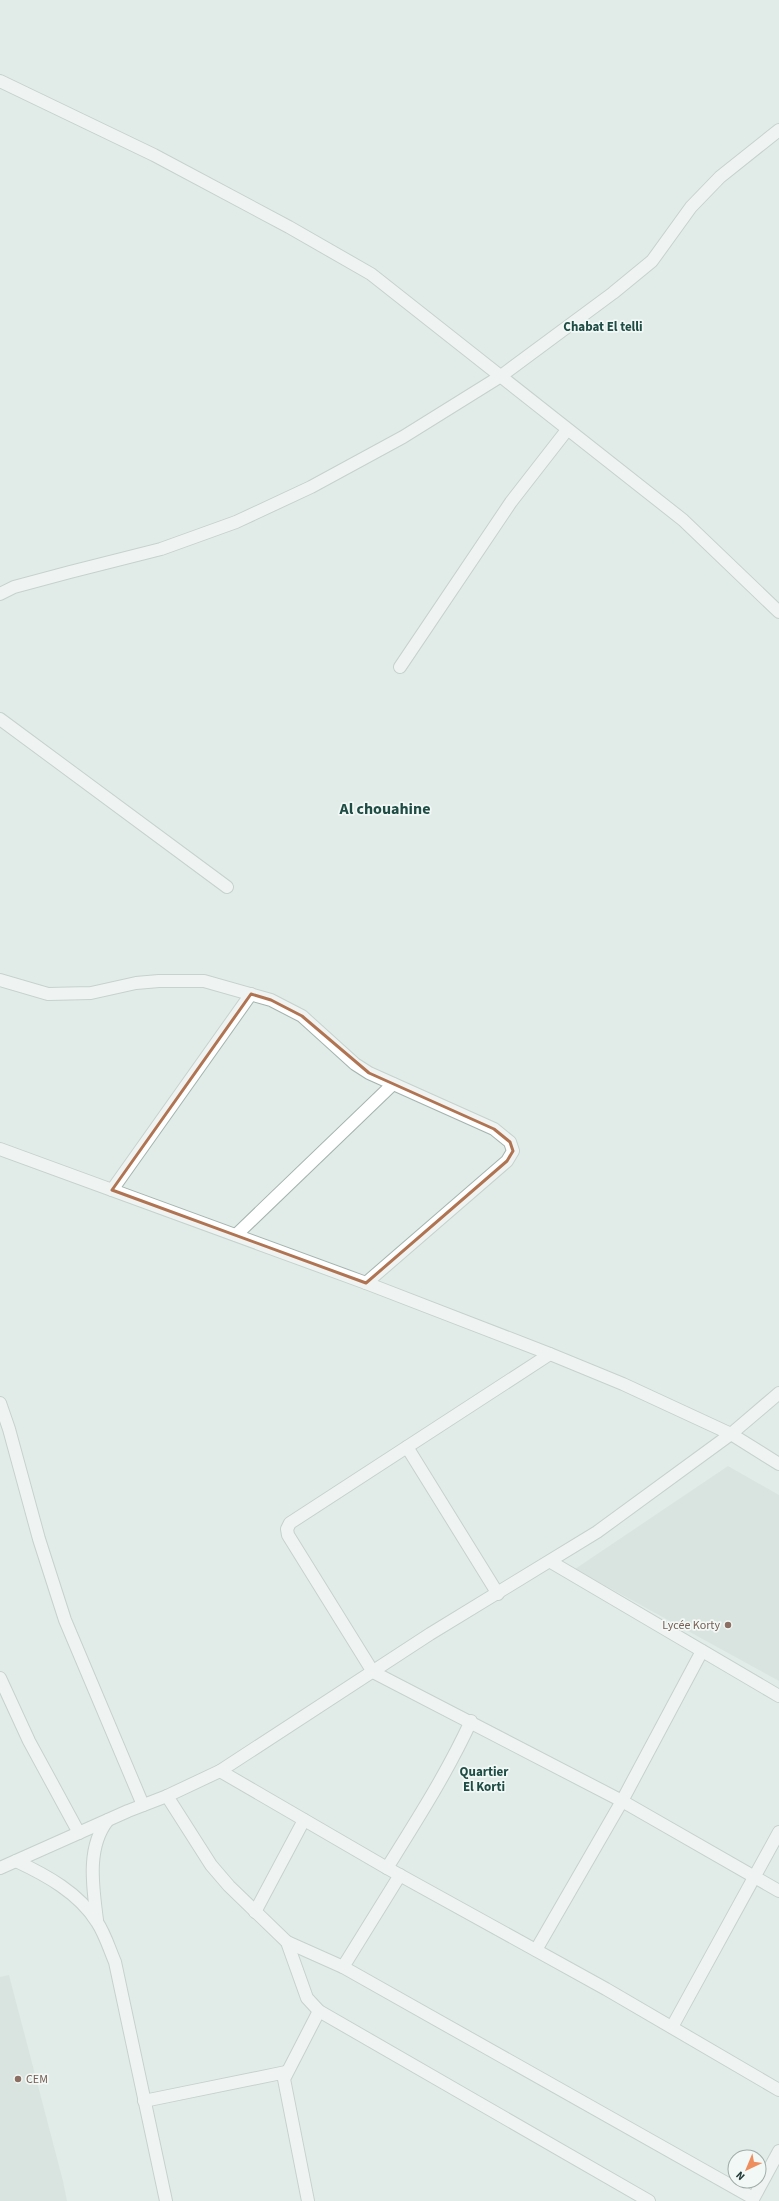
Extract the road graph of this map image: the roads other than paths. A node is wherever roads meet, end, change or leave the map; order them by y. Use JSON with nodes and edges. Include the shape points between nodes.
{"nodes":[{"id":1,"x":0,"y":80,"type":"edge"},
{"id":2,"x":779,"y":130,"type":"edge"},
{"id":3,"x":501,"y":376,"type":"junction"},
{"id":4,"x":567,"y":430,"type":"junction"},
{"id":5,"x":0,"y":594,"type":"edge"},
{"id":6,"x":779,"y":612,"type":"edge"},
{"id":7,"x":400,"y":666,"type":"dead end"},
{"id":8,"x":0,"y":719,"type":"edge"},
{"id":9,"x":227,"y":887,"type":"dead end"},
{"id":10,"x":0,"y":980,"type":"edge"},
{"id":11,"x":252,"y":994,"type":"junction"},
{"id":12,"x":393,"y":1084,"type":"junction"},
{"id":13,"x":0,"y":1149,"type":"edge"},
{"id":14,"x":112,"y":1190,"type":"junction"},
{"id":15,"x":236,"y":1235,"type":"junction"},
{"id":16,"x":366,"y":1283,"type":"junction"},
{"id":17,"x":550,"y":1354,"type":"junction"},
{"id":18,"x":779,"y":1393,"type":"edge"},
{"id":19,"x":0,"y":1403,"type":"edge"},
{"id":20,"x":731,"y":1434,"type":"junction"},
{"id":21,"x":407,"y":1447,"type":"junction"},
{"id":22,"x":779,"y":1464,"type":"edge"},
{"id":23,"x":551,"y":1562,"type":"junction"},
{"id":24,"x":498,"y":1594,"type":"junction"},
{"id":25,"x":702,"y":1651,"type":"junction"},
{"id":26,"x":373,"y":1672,"type":"junction"},
{"id":27,"x":0,"y":1678,"type":"edge"},
{"id":28,"x":779,"y":1696,"type":"edge"},
{"id":29,"x":471,"y":1721,"type":"junction"},
{"id":30,"x":220,"y":1771,"type":"junction"},
{"id":31,"x":167,"y":1796,"type":"junction"},
{"id":32,"x":622,"y":1801,"type":"junction"},
{"id":33,"x":143,"y":1805,"type":"junction"},
{"id":34,"x":109,"y":1819,"type":"junction"},
{"id":35,"x":304,"y":1820,"type":"junction"},
{"id":36,"x":779,"y":1832,"type":"edge"},
{"id":37,"x":79,"y":1833,"type":"junction"},
{"id":38,"x":16,"y":1861,"type":"junction"},
{"id":39,"x":0,"y":1868,"type":"edge"},
{"id":40,"x":386,"y":1868,"type":"junction"},
{"id":41,"x":400,"y":1875,"type":"junction"},
{"id":42,"x":755,"y":1877,"type":"junction"},
{"id":43,"x":779,"y":1891,"type":"edge"},
{"id":44,"x":255,"y":1912,"type":"junction"},
{"id":45,"x":97,"y":1921,"type":"junction"},
{"id":46,"x":287,"y":1942,"type":"junction"},
{"id":47,"x":536,"y":1950,"type":"junction"},
{"id":48,"x":343,"y":1967,"type":"junction"},
{"id":49,"x":319,"y":2011,"type":"junction"},
{"id":50,"x":672,"y":2027,"type":"junction"},
{"id":51,"x":286,"y":2072,"type":"junction"},
{"id":52,"x":779,"y":2090,"type":"edge"},
{"id":53,"x":144,"y":2101,"type":"junction"},
{"id":54,"x":779,"y":2151,"type":"edge"},
{"id":55,"x":752,"y":2200,"type":"edge"},
{"id":56,"x":166,"y":2201,"type":"edge"},
{"id":57,"x":308,"y":2201,"type":"edge"},
{"id":58,"x":650,"y":2201,"type":"edge"}],
"edges":[{"from":1,"to":3,"type":"street","via":[[154,155],[371,274]]},
{"from":2,"to":3,"type":"street","via":[[720,177],[691,207],[652,261]]},
{"from":3,"to":4,"type":"street"},
{"from":3,"to":5,"type":"street","via":[[403,437],[311,487],[236,522],[161,549],[14,587]]},
{"from":4,"to":6,"type":"street","via":[[683,520]]},
{"from":4,"to":7,"type":"street","via":[[511,502]]},
{"from":8,"to":9,"type":"street"},
{"from":10,"to":11,"type":"street","via":[[48,994],[91,993],[136,983],[166,981],[204,981]]},
{"from":11,"to":12,"type":"street","via":[[271,1000],[302,1016],[355,1064]]},
{"from":11,"to":14,"type":"street"},
{"from":12,"to":15,"type":"street"},
{"from":12,"to":16,"type":"street","via":[[494,1129],[510,1142],[513,1151],[507,1161]]},
{"from":13,"to":14,"type":"street"},
{"from":14,"to":15,"type":"street"},
{"from":15,"to":16,"type":"street"},
{"from":16,"to":17,"type":"street"},
{"from":17,"to":20,"type":"street","via":[[623,1384]]},
{"from":17,"to":21,"type":"street"},
{"from":18,"to":20,"type":"street"},
{"from":19,"to":33,"type":"street","via":[[10,1429],[39,1540],[65,1620]]},
{"from":20,"to":22,"type":"street"},
{"from":20,"to":23,"type":"street","via":[[598,1532]]},
{"from":21,"to":24,"type":"street"},
{"from":21,"to":26,"type":"street","via":[[295,1519],[287,1529],[288,1535]]},
{"from":23,"to":24,"type":"street"},
{"from":23,"to":25,"type":"street"},
{"from":24,"to":26,"type":"street","via":[[430,1634]]},
{"from":25,"to":28,"type":"street"},
{"from":25,"to":32,"type":"street"},
{"from":26,"to":29,"type":"street"},
{"from":26,"to":30,"type":"street"},
{"from":27,"to":37,"type":"street","via":[[29,1741]]},
{"from":29,"to":32,"type":"street"},
{"from":29,"to":40,"type":"street","via":[[425,1808]]},
{"from":30,"to":31,"type":"street"},
{"from":30,"to":35,"type":"street"},
{"from":31,"to":33,"type":"street"},
{"from":31,"to":44,"type":"street","via":[[211,1865]]},
{"from":32,"to":42,"type":"street"},
{"from":32,"to":47,"type":"street"},
{"from":33,"to":34,"type":"street"},
{"from":34,"to":37,"type":"street"},
{"from":34,"to":45,"type":"street","via":[[95,1843],[93,1877]]},
{"from":35,"to":40,"type":"street"},
{"from":35,"to":44,"type":"street"},
{"from":36,"to":42,"type":"street"},
{"from":37,"to":38,"type":"street"},
{"from":38,"to":39,"type":"street"},
{"from":38,"to":45,"type":"street","via":[[38,1871],[71,1893]]},
{"from":40,"to":41,"type":"street"},
{"from":41,"to":47,"type":"street"},
{"from":41,"to":48,"type":"street"},
{"from":42,"to":43,"type":"street"},
{"from":42,"to":50,"type":"street"},
{"from":44,"to":46,"type":"street"},
{"from":45,"to":53,"type":"street","via":[[115,1962]]},
{"from":46,"to":48,"type":"street"},
{"from":46,"to":49,"type":"street","via":[[307,1998]]},
{"from":47,"to":50,"type":"street"},
{"from":48,"to":55,"type":"street"},
{"from":49,"to":51,"type":"street"},
{"from":49,"to":58,"type":"street"},
{"from":50,"to":52,"type":"street"},
{"from":51,"to":53,"type":"street"},
{"from":51,"to":57,"type":"street","via":[[284,2090]]},
{"from":53,"to":56,"type":"street"},
{"from":54,"to":55,"type":"street"}]}
